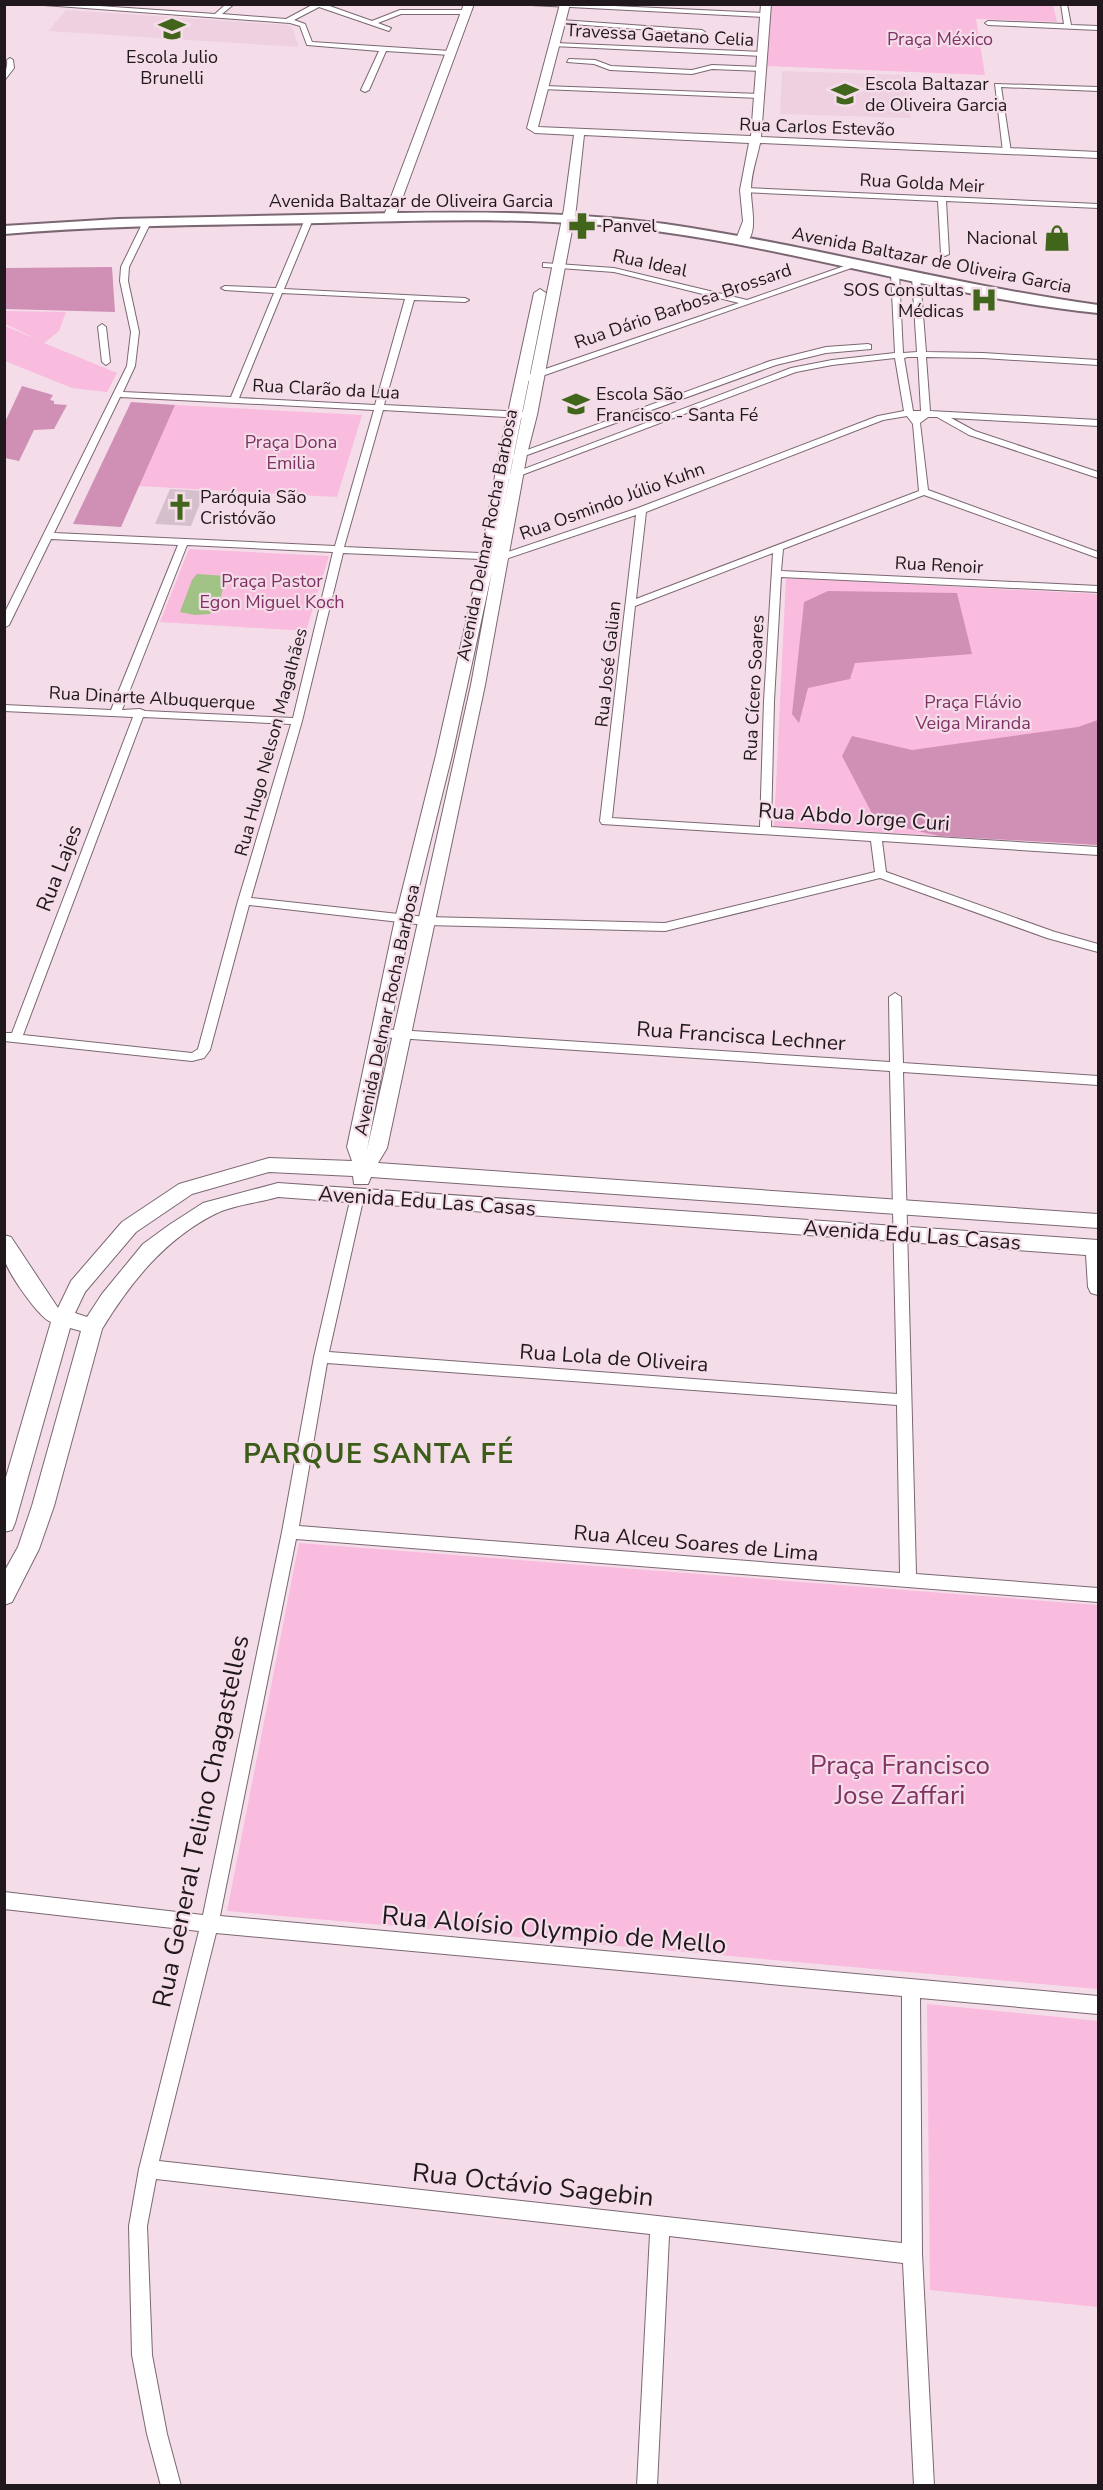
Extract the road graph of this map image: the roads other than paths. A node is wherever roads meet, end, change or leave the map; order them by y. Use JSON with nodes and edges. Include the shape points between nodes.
{"nodes":[{"id":1,"x":33,"y":4,"type":"edge"},
{"id":2,"x":113,"y":4,"type":"edge"},
{"id":3,"x":231,"y":4,"type":"edge"},
{"id":4,"x":515,"y":4,"type":"edge"},
{"id":5,"x":1064,"y":4,"type":"edge"},
{"id":6,"x":320,"y":5,"type":"edge"},
{"id":7,"x":565,"y":5,"type":"edge"},
{"id":8,"x":301,"y":7,"type":"dead end"},
{"id":9,"x":467,"y":8,"type":"edge"},
{"id":10,"x":309,"y":9,"type":"junction"},
{"id":11,"x":107,"y":10,"type":"junction"},
{"id":12,"x":766,"y":10,"type":"edge"},
{"id":13,"x":215,"y":17,"type":"junction"},
{"id":14,"x":287,"y":21,"type":"junction"},
{"id":15,"x":561,"y":22,"type":"junction"},
{"id":16,"x":373,"y":23,"type":"junction"},
{"id":17,"x":988,"y":23,"type":"dead end"},
{"id":18,"x":1068,"y":26,"type":"junction"},
{"id":19,"x":1098,"y":28,"type":"edge"},
{"id":20,"x":389,"y":29,"type":"dead end"},
{"id":21,"x":702,"y":32,"type":"dead end"},
{"id":22,"x":555,"y":45,"type":"junction"},
{"id":23,"x":383,"y":50,"type":"junction"},
{"id":24,"x":450,"y":53,"type":"junction"},
{"id":25,"x":763,"y":54,"type":"junction"},
{"id":26,"x":10,"y":60,"type":"dead end"},
{"id":27,"x":569,"y":61,"type":"dead end"},
{"id":28,"x":762,"y":69,"type":"junction"},
{"id":29,"x":4,"y":80,"type":"edge"},
{"id":30,"x":544,"y":88,"type":"junction"},
{"id":31,"x":1098,"y":89,"type":"edge"},
{"id":32,"x":365,"y":90,"type":"dead end"},
{"id":33,"x":760,"y":96,"type":"junction"},
{"id":34,"x":579,"y":134,"type":"junction"},
{"id":35,"x":756,"y":141,"type":"junction"},
{"id":36,"x":1007,"y":152,"type":"junction"},
{"id":37,"x":1098,"y":155,"type":"edge"},
{"id":38,"x":745,"y":190,"type":"junction"},
{"id":39,"x":942,"y":199,"type":"junction"},
{"id":40,"x":1098,"y":206,"type":"edge"},
{"id":41,"x":390,"y":213,"type":"junction"},
{"id":42,"x":563,"y":213,"type":"junction"},
{"id":43,"x":309,"y":219,"type":"junction"},
{"id":44,"x":4,"y":220,"type":"edge"},
{"id":45,"x":147,"y":222,"type":"junction"},
{"id":46,"x":4,"y":230,"type":"edge"},
{"id":47,"x":743,"y":237,"type":"junction"},
{"id":48,"x":945,"y":254,"type":"dead end"},
{"id":49,"x":552,"y":265,"type":"junction"},
{"id":50,"x":856,"y":265,"type":"junction"},
{"id":51,"x":895,"y":273,"type":"junction"},
{"id":52,"x":916,"y":277,"type":"junction"},
{"id":53,"x":225,"y":288,"type":"dead end"},
{"id":54,"x":279,"y":291,"type":"junction"},
{"id":55,"x":1098,"y":294,"type":"edge"},
{"id":56,"x":410,"y":298,"type":"junction"},
{"id":57,"x":465,"y":300,"type":"dead end"},
{"id":58,"x":746,"y":302,"type":"junction"},
{"id":59,"x":1098,"y":309,"type":"edge"},
{"id":60,"x":102,"y":327,"type":"dead end"},
{"id":61,"x":898,"y":350,"type":"junction"},
{"id":62,"x":920,"y":351,"type":"junction"},
{"id":63,"x":106,"y":362,"type":"dead end"},
{"id":64,"x":1098,"y":362,"type":"edge"},
{"id":65,"x":539,"y":373,"type":"junction"},
{"id":66,"x":732,"y":377,"type":"junction"},
{"id":67,"x":522,"y":380,"type":"junction"},
{"id":68,"x":746,"y":387,"type":"junction"},
{"id":69,"x":119,"y":394,"type":"junction"},
{"id":70,"x":234,"y":400,"type":"junction"},
{"id":71,"x":377,"y":409,"type":"junction"},
{"id":72,"x":909,"y":413,"type":"junction"},
{"id":73,"x":926,"y":414,"type":"junction"},
{"id":74,"x":515,"y":415,"type":"junction"},
{"id":75,"x":531,"y":415,"type":"junction"},
{"id":76,"x":939,"y":415,"type":"junction"},
{"id":77,"x":1098,"y":423,"type":"edge"},
{"id":78,"x":917,"y":424,"type":"junction"},
{"id":79,"x":601,"y":425,"type":"junction"},
{"id":80,"x":616,"y":435,"type":"junction"},
{"id":81,"x":520,"y":454,"type":"junction"},
{"id":82,"x":505,"y":459,"type":"junction"},
{"id":83,"x":518,"y":472,"type":"junction"},
{"id":84,"x":1098,"y":475,"type":"edge"},
{"id":85,"x":501,"y":480,"type":"junction"},
{"id":86,"x":924,"y":492,"type":"junction"},
{"id":87,"x":641,"y":510,"type":"junction"},
{"id":88,"x":46,"y":536,"type":"junction"},
{"id":89,"x":184,"y":541,"type":"junction"},
{"id":90,"x":778,"y":546,"type":"junction"},
{"id":91,"x":339,"y":548,"type":"junction"},
{"id":92,"x":1098,"y":555,"type":"edge"},
{"id":93,"x":496,"y":556,"type":"junction"},
{"id":94,"x":777,"y":574,"type":"junction"},
{"id":95,"x":1098,"y":589,"type":"edge"},
{"id":96,"x":631,"y":604,"type":"junction"},
{"id":97,"x":4,"y":625,"type":"edge"},
{"id":98,"x":4,"y":708,"type":"edge"},
{"id":99,"x":116,"y":711,"type":"junction"},
{"id":100,"x":140,"y":712,"type":"junction"},
{"id":101,"x":297,"y":721,"type":"junction"},
{"id":102,"x":606,"y":821,"type":"joint"},
{"id":103,"x":765,"y":831,"type":"junction"},
{"id":104,"x":876,"y":839,"type":"junction"},
{"id":105,"x":1098,"y":851,"type":"edge"},
{"id":106,"x":881,"y":874,"type":"junction"},
{"id":107,"x":244,"y":901,"type":"junction"},
{"id":108,"x":403,"y":920,"type":"junction"},
{"id":109,"x":426,"y":921,"type":"junction"},
{"id":110,"x":1098,"y":948,"type":"edge"},
{"id":111,"x":895,"y":997,"type":"dead end"},
{"id":112,"x":381,"y":1032,"type":"junction"},
{"id":113,"x":402,"y":1034,"type":"junction"},
{"id":114,"x":10,"y":1038,"type":"edge"},
{"id":115,"x":896,"y":1066,"type":"junction"},
{"id":116,"x":1098,"y":1080,"type":"edge"},
{"id":117,"x":364,"y":1169,"type":"junction"},
{"id":118,"x":357,"y":1196,"type":"junction"},
{"id":119,"x":898,"y":1207,"type":"junction"},
{"id":120,"x":1098,"y":1221,"type":"edge"},
{"id":121,"x":899,"y":1234,"type":"junction"},
{"id":122,"x":4,"y":1242,"type":"edge"},
{"id":123,"x":1097,"y":1248,"type":"edge"},
{"id":124,"x":1098,"y":1287,"type":"edge"},
{"id":125,"x":62,"y":1319,"type":"junction"},
{"id":126,"x":92,"y":1327,"type":"junction"},
{"id":127,"x":321,"y":1358,"type":"junction"},
{"id":128,"x":904,"y":1400,"type":"junction"},
{"id":129,"x":4,"y":1523,"type":"edge"},
{"id":130,"x":290,"y":1532,"type":"junction"},
{"id":131,"x":908,"y":1581,"type":"junction"},
{"id":132,"x":7,"y":1587,"type":"edge"},
{"id":133,"x":1098,"y":1595,"type":"edge"},
{"id":134,"x":4,"y":1900,"type":"edge"},
{"id":135,"x":210,"y":1924,"type":"junction"},
{"id":136,"x":911,"y":1988,"type":"junction"},
{"id":137,"x":1098,"y":2005,"type":"edge"},
{"id":138,"x":148,"y":2169,"type":"junction"},
{"id":139,"x":660,"y":2226,"type":"junction"},
{"id":140,"x":912,"y":2254,"type":"junction"},
{"id":141,"x":171,"y":2486,"type":"edge"},
{"id":142,"x":647,"y":2486,"type":"edge"},
{"id":143,"x":924,"y":2486,"type":"edge"}],
"edges":[{"from":1,"to":11,"type":"street"},
{"from":2,"to":11,"type":"street"},
{"from":3,"to":13,"type":"street"},
{"from":4,"to":7,"type":"street"},
{"from":5,"to":18,"type":"street"},
{"from":6,"to":10,"type":"street"},
{"from":6,"to":16,"type":"street"},
{"from":7,"to":12,"type":"street"},
{"from":7,"to":15,"type":"street"},
{"from":8,"to":10,"type":"street"},
{"from":9,"to":16,"type":"street","via":[[408,11]]},
{"from":9,"to":24,"type":"street"},
{"from":10,"to":14,"type":"street"},
{"from":11,"to":13,"type":"street"},
{"from":12,"to":25,"type":"street"},
{"from":13,"to":14,"type":"street"},
{"from":14,"to":23,"type":"street","via":[[301,24],[309,44]]},
{"from":15,"to":21,"type":"street"},
{"from":15,"to":22,"type":"street"},
{"from":16,"to":20,"type":"street"},
{"from":17,"to":18,"type":"street"},
{"from":18,"to":19,"type":"street"},
{"from":22,"to":25,"type":"street","name":"Travessa Gaetano Celia"},
{"from":22,"to":30,"type":"street"},
{"from":23,"to":24,"type":"street"},
{"from":23,"to":32,"type":"street"},
{"from":24,"to":41,"type":"street"},
{"from":25,"to":28,"type":"street"},
{"from":26,"to":29,"type":"street","via":[[11,68]]},
{"from":27,"to":28,"type":"street","via":[[595,62],[610,68],[692,72],[712,67]]},
{"from":28,"to":33,"type":"street"},
{"from":30,"to":33,"type":"street"},
{"from":30,"to":34,"type":"street","name":"Rua Carlos Estevão","via":[[532,128]]},
{"from":31,"to":36,"type":"street","via":[[996,85]]},
{"from":33,"to":35,"type":"street"},
{"from":34,"to":35,"type":"street","name":"Rua Carlos Estevão"},
{"from":34,"to":42,"type":"street","name":"Avenida Delmar Rocha Barbosa"},
{"from":35,"to":36,"type":"street","name":"Rua Carlos Estevão"},
{"from":35,"to":38,"type":"street"},
{"from":36,"to":37,"type":"street","name":"Rua Carlos Estevão"},
{"from":38,"to":39,"type":"street","name":"Rua Golda Meir"},
{"from":38,"to":47,"type":"street","via":[[749,221]]},
{"from":39,"to":40,"type":"street","name":"Rua Golda Meir"},
{"from":39,"to":48,"type":"street"},
{"from":41,"to":42,"type":"main road","name":"Avenida Baltazar de Oliveira Garcia"},
{"from":41,"to":43,"type":"main road","name":"Avenida Baltazar de Oliveira Garcia"},
{"from":41,"to":44,"type":"main road","name":"Avenida Baltazar de Oliveira Garcia","via":[[129,212]]},
{"from":42,"to":47,"type":"main road","name":"Avenida Baltazar de Oliveira Garcia"},
{"from":42,"to":49,"type":"street","name":"Avenida Delmar Rocha Barbosa"},
{"from":43,"to":45,"type":"main road","name":"Avenida Baltazar de Oliveira Garcia"},
{"from":43,"to":54,"type":"street"},
{"from":45,"to":46,"type":"main road","name":"Avenida Baltazar de Oliveira Garcia"},
{"from":45,"to":69,"type":"street","via":[[125,267],[124,281],[135,332],[131,366]]},
{"from":47,"to":50,"type":"main road","name":"Avenida Baltazar de Oliveira Garcia"},
{"from":47,"to":55,"type":"main road","name":"Avenida Baltazar de Oliveira Garcia","via":[[1069,293]]},
{"from":49,"to":58,"type":"street","name":"Rua Ideal","via":[[614,270]]},
{"from":49,"to":65,"type":"street","name":"Avenida Delmar Rocha Barbosa"},
{"from":49,"to":67,"type":"street","name":"Avenida Delmar Rocha Barbosa"},
{"from":50,"to":51,"type":"main road","name":"Avenida Baltazar de Oliveira Garcia"},
{"from":50,"to":58,"type":"street","name":"Rua Dário Barbosa Brossard"},
{"from":51,"to":52,"type":"main road","name":"Avenida Baltazar de Oliveira Garcia"},
{"from":51,"to":61,"type":"street"},
{"from":52,"to":59,"type":"main road","name":"Avenida Baltazar de Oliveira Garcia"},
{"from":52,"to":62,"type":"street"},
{"from":53,"to":54,"type":"street"},
{"from":54,"to":56,"type":"street"},
{"from":54,"to":70,"type":"street"},
{"from":56,"to":57,"type":"street"},
{"from":56,"to":71,"type":"street","name":"Rua Hugo Nelson Magalhães"},
{"from":58,"to":65,"type":"street","name":"Rua Dário Barbosa Brossard"},
{"from":60,"to":63,"type":"street"},
{"from":61,"to":62,"type":"street"},
{"from":61,"to":66,"type":"street","via":[[826,350]]},
{"from":61,"to":68,"type":"street","via":[[839,359]]},
{"from":61,"to":72,"type":"street"},
{"from":62,"to":64,"type":"street"},
{"from":62,"to":73,"type":"street"},
{"from":65,"to":67,"type":"street","name":"Rua Dário Barbosa Brossard"},
{"from":65,"to":75,"type":"street","name":"Avenida Delmar Rocha Barbosa"},
{"from":66,"to":68,"type":"street"},
{"from":66,"to":79,"type":"street"},
{"from":67,"to":74,"type":"street","name":"Avenida Delmar Rocha Barbosa"},
{"from":68,"to":80,"type":"street"},
{"from":69,"to":70,"type":"street","name":"Rua Clarão da Lua"},
{"from":69,"to":88,"type":"street"},
{"from":70,"to":71,"type":"street","name":"Rua Clarão da Lua"},
{"from":71,"to":74,"type":"street","name":"Rua Clarão da Lua"},
{"from":71,"to":91,"type":"street","name":"Rua Hugo Nelson Magalhães"},
{"from":72,"to":73,"type":"street","name":"Rua Osmindo Júlio Kuhn"},
{"from":72,"to":78,"type":"street"},
{"from":72,"to":87,"type":"street","name":"Rua Osmindo Júlio Kuhn","via":[[881,418]]},
{"from":73,"to":76,"type":"street","name":"Rua Osmindo Júlio Kuhn"},
{"from":73,"to":78,"type":"street"},
{"from":74,"to":75,"type":"street","name":"Rua Clarão da Lua"},
{"from":74,"to":82,"type":"street","name":"Avenida Delmar Rocha Barbosa"},
{"from":75,"to":81,"type":"street","name":"Avenida Delmar Rocha Barbosa"},
{"from":76,"to":77,"type":"street","name":"Rua Osmindo Júlio Kuhn"},
{"from":76,"to":84,"type":"street","via":[[972,433]]},
{"from":78,"to":86,"type":"street"},
{"from":79,"to":80,"type":"street"},
{"from":79,"to":81,"type":"street"},
{"from":80,"to":83,"type":"street"},
{"from":81,"to":82,"type":"street"},
{"from":81,"to":83,"type":"street","name":"Avenida Delmar Rocha Barbosa"},
{"from":82,"to":85,"type":"street","name":"Avenida Delmar Rocha Barbosa"},
{"from":83,"to":85,"type":"street"},
{"from":83,"to":93,"type":"street","name":"Avenida Delmar Rocha Barbosa"},
{"from":85,"to":93,"type":"street","name":"Avenida Delmar Rocha Barbosa"},
{"from":86,"to":90,"type":"street"},
{"from":86,"to":92,"type":"street"},
{"from":87,"to":93,"type":"street","name":"Rua Osmindo Júlio Kuhn"},
{"from":87,"to":96,"type":"street","name":"Rua José Galian"},
{"from":88,"to":89,"type":"street","name":"Rua Osmindo Júlio Kuhn"},
{"from":88,"to":97,"type":"street"},
{"from":89,"to":91,"type":"street","name":"Rua Osmindo Júlio Kuhn"},
{"from":89,"to":99,"type":"street"},
{"from":90,"to":94,"type":"street","name":"Rua Cícero Soares"},
{"from":90,"to":96,"type":"street"},
{"from":91,"to":93,"type":"street","name":"Rua Osmindo Júlio Kuhn"},
{"from":91,"to":101,"type":"street","name":"Rua Hugo Nelson Magalhães"},
{"from":93,"to":108,"type":"street","name":"Avenida Delmar Rocha Barbosa"},
{"from":93,"to":109,"type":"street","name":"Avenida Delmar Rocha Barbosa"},
{"from":94,"to":95,"type":"street","name":"Rua Renoir"},
{"from":94,"to":103,"type":"street","name":"Rua Cícero Soares"},
{"from":96,"to":102,"type":"street","name":"Rua José Galian"},
{"from":98,"to":99,"type":"street","name":"Rua Dinarte Albuquerque"},
{"from":99,"to":100,"type":"street","name":"Rua Dinarte Albuquerque"},
{"from":100,"to":101,"type":"street","name":"Rua Dinarte Albuquerque"},
{"from":100,"to":114,"type":"street","name":"Rua Lajes"},
{"from":101,"to":107,"type":"street","name":"Rua Hugo Nelson Magalhães"},
{"from":102,"to":103,"type":"street","name":"Rua Abdo Jorge Curi"},
{"from":103,"to":104,"type":"street","name":"Rua Abdo Jorge Curi"},
{"from":104,"to":105,"type":"street","name":"Rua Abdo Jorge Curi"},
{"from":104,"to":106,"type":"street"},
{"from":106,"to":109,"type":"street","via":[[665,927]]},
{"from":106,"to":110,"type":"street"},
{"from":107,"to":108,"type":"street"},
{"from":107,"to":114,"type":"street","name":"Rua Hugo Nelson Magalhães","via":[[200,1055]]},
{"from":108,"to":109,"type":"street"},
{"from":108,"to":112,"type":"street","name":"Avenida Delmar Rocha Barbosa"},
{"from":109,"to":113,"type":"street","name":"Avenida Delmar Rocha Barbosa"},
{"from":111,"to":115,"type":"street"},
{"from":112,"to":113,"type":"street","name":"Rua Francisca Lechner"},
{"from":112,"to":117,"type":"street","name":"Avenida Delmar Rocha Barbosa","via":[[356,1147]]},
{"from":113,"to":115,"type":"street","name":"Rua Francisca Lechner"},
{"from":113,"to":117,"type":"street","name":"Avenida Delmar Rocha Barbosa","via":[[378,1148]]},
{"from":115,"to":116,"type":"street","name":"Rua Francisca Lechner"},
{"from":115,"to":119,"type":"street"},
{"from":117,"to":118,"type":"street","name":"Rua General Telino Chagastelles"},
{"from":117,"to":119,"type":"street","name":"Avenida Edu Las Casas"},
{"from":117,"to":125,"type":"street","name":"Avenida Edu Las Casas","via":[[269,1165],[186,1189],[129,1227],[106,1251],[78,1287]]},
{"from":118,"to":121,"type":"street","name":"Avenida Edu Las Casas"},
{"from":118,"to":126,"type":"street","name":"Avenida Edu Las Casas","via":[[278,1191],[210,1208],[150,1250]]},
{"from":118,"to":127,"type":"street","name":"Rua General Telino Chagastelles"},
{"from":119,"to":120,"type":"street","name":"Avenida Edu Las Casas"},
{"from":119,"to":121,"type":"street"},
{"from":121,"to":123,"type":"street","name":"Avenida Edu Las Casas"},
{"from":121,"to":128,"type":"street"},
{"from":122,"to":125,"type":"street","via":[[42,1303]]},
{"from":123,"to":124,"type":"street"},
{"from":125,"to":126,"type":"street"},
{"from":125,"to":129,"type":"street","name":"Avenida Edu Las Casas"},
{"from":126,"to":132,"type":"street","name":"Avenida Edu Las Casas","via":[[43,1506],[28,1549]]},
{"from":127,"to":128,"type":"street","name":"Rua Lola de Oliveira"},
{"from":127,"to":130,"type":"street","name":"Rua General Telino Chagastelles"},
{"from":128,"to":131,"type":"street"},
{"from":130,"to":131,"type":"street","name":"Rua Alceu Soares de Lima"},
{"from":130,"to":135,"type":"street","name":"Rua General Telino Chagastelles"},
{"from":131,"to":133,"type":"street","name":"Rua Alceu Soares de Lima"},
{"from":134,"to":135,"type":"street","name":"Rua Aloísio Olympio de Mello"},
{"from":135,"to":136,"type":"street","name":"Rua Aloísio Olympio de Mello"},
{"from":135,"to":138,"type":"street","name":"Rua General Telino Chagastelles"},
{"from":136,"to":137,"type":"street","name":"Rua Aloísio Olympio de Mello"},
{"from":136,"to":140,"type":"street"},
{"from":138,"to":139,"type":"street","name":"Rua Octávio Sagebin"},
{"from":138,"to":141,"type":"street","name":"Rua General Telino Chagastelles","via":[[138,2226],[142,2355]]},
{"from":139,"to":140,"type":"street","name":"Rua Octávio Sagebin"},
{"from":139,"to":142,"type":"street"},
{"from":140,"to":143,"type":"street"}]}
